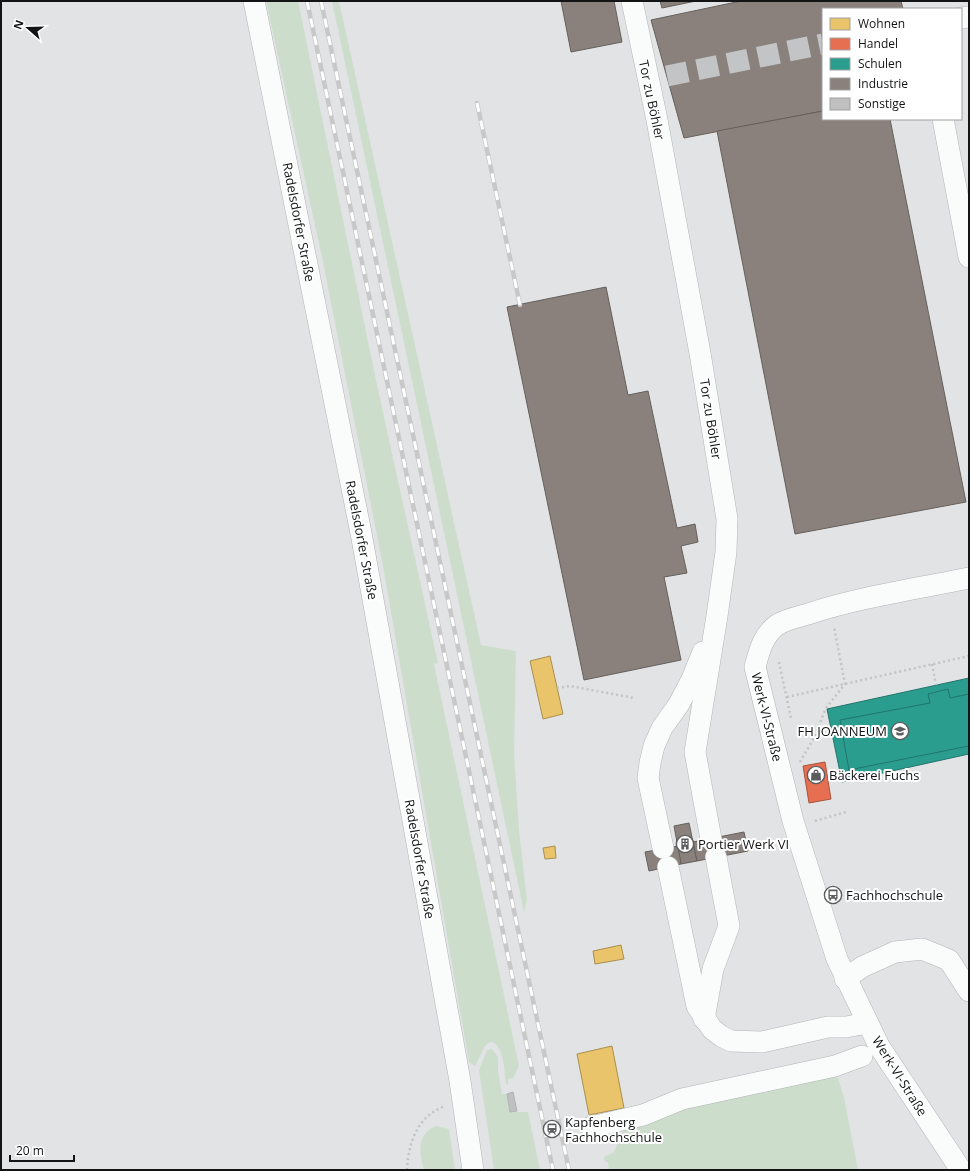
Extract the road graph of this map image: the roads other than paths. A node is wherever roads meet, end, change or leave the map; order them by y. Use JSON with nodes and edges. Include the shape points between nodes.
{"nodes":[{"id":1,"x":254,"y":1,"type":"edge"},
{"id":2,"x":632,"y":1,"type":"edge"},
{"id":3,"x":943,"y":120,"type":"edge"},
{"id":4,"x":969,"y":257,"type":"edge"},
{"id":5,"x":969,"y":578,"type":"edge"},
{"id":6,"x":717,"y":616,"type":"junction"},
{"id":7,"x":845,"y":978,"type":"junction"},
{"id":8,"x":969,"y":991,"type":"edge"},
{"id":9,"x":704,"y":1019,"type":"junction"},
{"id":10,"x":868,"y":1023,"type":"junction"},
{"id":11,"x":862,"y":1056,"type":"dead end"},
{"id":12,"x":591,"y":1127,"type":"dead end"},
{"id":13,"x":473,"y":1170,"type":"edge"},
{"id":14,"x":961,"y":1170,"type":"edge"}],
"edges":[{"from":1,"to":13,"type":"street","name":"Radelsdorfer Straße","via":[[361,532],[461,1090]]},
{"from":2,"to":6,"type":"street","name":"Tor zu Böhler","via":[[658,78],[727,519],[726,552]]},
{"from":3,"to":4,"type":"street"},
{"from":5,"to":7,"type":"street","name":"Werk-VI-Straße","via":[[829,607],[777,626],[765,638],[759,651],[755,667],[793,821]]},
{"from":6,"to":9,"type":"street","name":"Tor zu Böhler","via":[[695,752],[729,926],[713,969]]},
{"from":6,"to":9,"type":"street","via":[[692,679],[654,746],[648,778],[697,1006]]},
{"from":7,"to":8,"type":"street","via":[[894,952],[922,949],[949,960]]},
{"from":7,"to":10,"type":"street","name":"Werk-VI-Straße"},
{"from":9,"to":10,"type":"street","via":[[721,1036],[731,1041],[746,1043],[762,1042],[828,1027]]},
{"from":10,"to":14,"type":"street","name":"Werk-VI-Straße","via":[[897,1075]]},
{"from":11,"to":12,"type":"street","via":[[835,1066],[682,1099],[643,1115]]}]}
